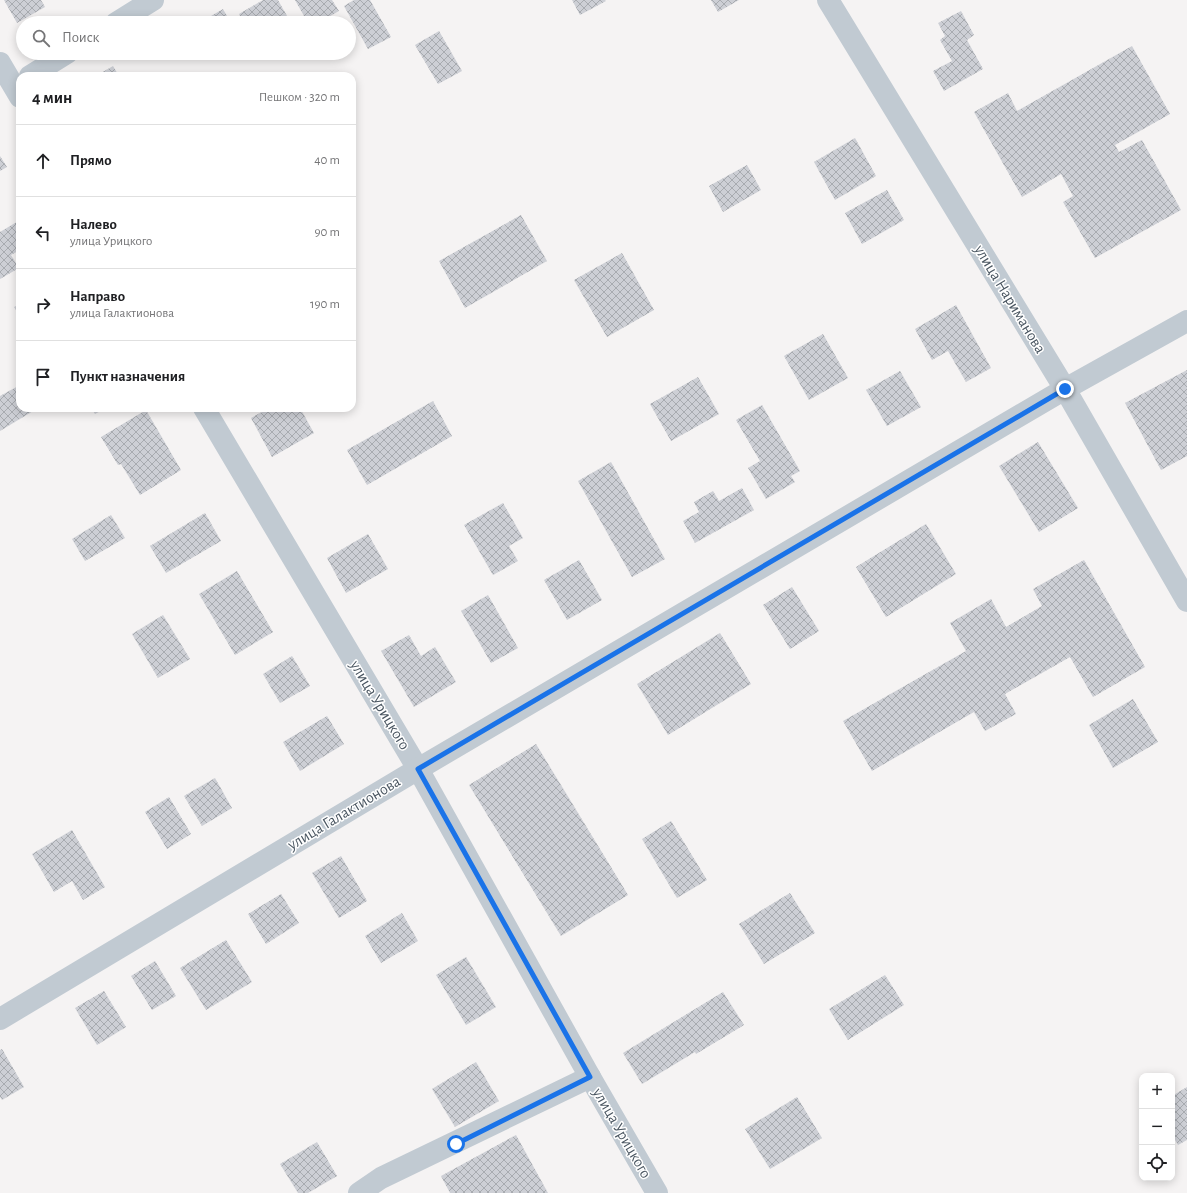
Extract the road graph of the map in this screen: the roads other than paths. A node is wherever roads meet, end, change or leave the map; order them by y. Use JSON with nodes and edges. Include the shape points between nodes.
{"nodes":[{"id":1,"x":153,"y":0,"type":"edge"},
{"id":2,"x":828,"y":0,"type":"edge"},
{"id":3,"x":127,"y":16,"type":"edge"},
{"id":4,"x":57,"y":60,"type":"edge"},
{"id":5,"x":0,"y":63,"type":"edge"},
{"id":6,"x":39,"y":72,"type":"edge"},
{"id":7,"x":16,"y":86,"type":"edge"},
{"id":8,"x":1187,"y":321,"type":"edge"},
{"id":9,"x":1065,"y":389,"type":"junction"},
{"id":10,"x":206,"y":412,"type":"edge"},
{"id":11,"x":1187,"y":601,"type":"edge"},
{"id":12,"x":418,"y":769,"type":"junction"},
{"id":13,"x":0,"y":1019,"type":"edge"},
{"id":14,"x":590,"y":1077,"type":"junction"},
{"id":15,"x":359,"y":1193,"type":"edge"},
{"id":16,"x":657,"y":1193,"type":"edge"}],
"edges":[{"from":1,"to":3,"type":"street"},
{"from":2,"to":9,"type":"street","name":"улица Нариманова"},
{"from":4,"to":6,"type":"street"},
{"from":5,"to":7,"type":"street"},
{"from":8,"to":9,"type":"street","name":"улица Галактионова"},
{"from":9,"to":11,"type":"street","name":"улица Нариманова"},
{"from":9,"to":12,"type":"street","name":"улица Галактионова"},
{"from":10,"to":12,"type":"street","name":"улица Урицкого"},
{"from":12,"to":13,"type":"street","name":"улица Галактионова"},
{"from":12,"to":14,"type":"street","name":"улица Урицкого"},
{"from":14,"to":15,"type":"street","via":[[381,1178]]},
{"from":14,"to":16,"type":"street","name":"улица Урицкого"}]}
